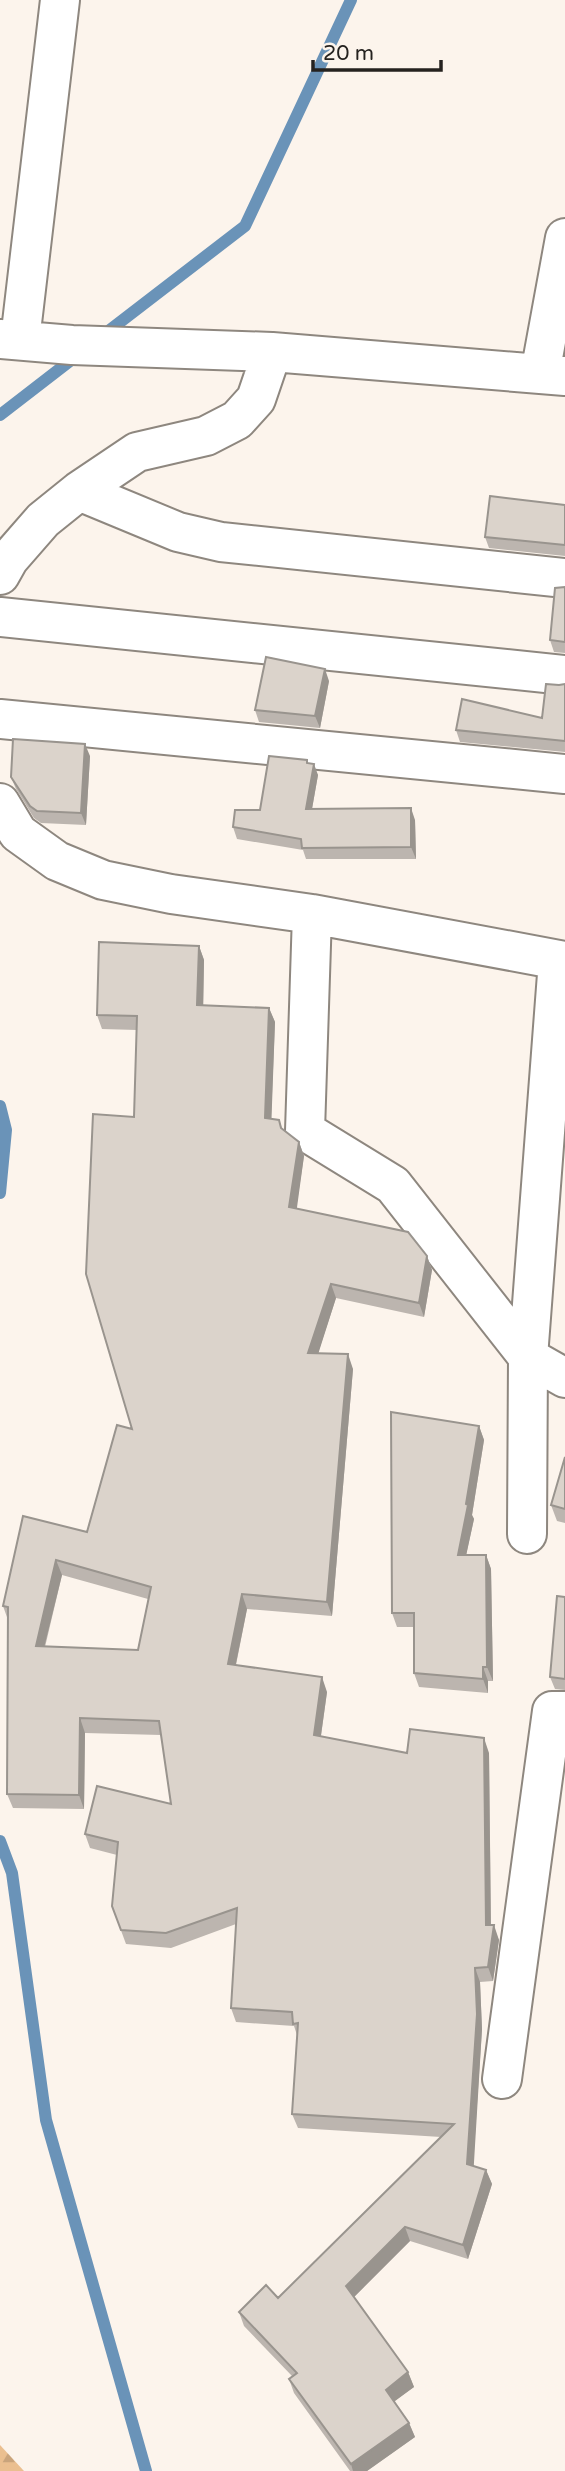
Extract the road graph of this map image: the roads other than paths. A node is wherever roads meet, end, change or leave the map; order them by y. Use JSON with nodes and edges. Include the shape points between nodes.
{"nodes":[{"id":1,"x":60,"y":0,"type":"edge"},
{"id":2,"x":565,"y":238,"type":"edge"},
{"id":3,"x":10,"y":340,"type":"edge"},
{"id":4,"x":272,"y":352,"type":"junction"},
{"id":5,"x":552,"y":375,"type":"edge"},
{"id":6,"x":79,"y":491,"type":"junction"},
{"id":7,"x":0,"y":575,"type":"edge"},
{"id":8,"x":565,"y":578,"type":"edge"},
{"id":9,"x":0,"y":617,"type":"edge"},
{"id":10,"x":565,"y":675,"type":"edge"},
{"id":11,"x":0,"y":719,"type":"edge"},
{"id":12,"x":565,"y":774,"type":"edge"},
{"id":13,"x":0,"y":803,"type":"edge"},
{"id":14,"x":312,"y":914,"type":"junction"},
{"id":15,"x":562,"y":961,"type":"edge"},
{"id":16,"x":527,"y":1357,"type":"junction"},
{"id":17,"x":565,"y":1378,"type":"edge"},
{"id":18,"x":527,"y":1534,"type":"dead end"},
{"id":19,"x":565,"y":1711,"type":"edge"},
{"id":20,"x":502,"y":2079,"type":"dead end"}],
"edges":[{"from":1,"to":3,"type":"street"},
{"from":2,"to":5,"type":"street"},
{"from":3,"to":4,"type":"street"},
{"from":4,"to":5,"type":"street"},
{"from":4,"to":6,"type":"street","via":[[257,399],[237,420],[206,436],[137,452]]},
{"from":6,"to":7,"type":"street","via":[[43,520]]},
{"from":6,"to":8,"type":"street","via":[[178,532],[221,542]]},
{"from":9,"to":10,"type":"street"},
{"from":11,"to":12,"type":"street"},
{"from":13,"to":14,"type":"street","via":[[18,833],[57,861],[103,880]]},
{"from":14,"to":15,"type":"street"},
{"from":14,"to":16,"type":"street","via":[[305,1131],[393,1185]]},
{"from":15,"to":16,"type":"street"},
{"from":16,"to":17,"type":"street"},
{"from":16,"to":18,"type":"street"},
{"from":19,"to":20,"type":"street","via":[[552,1711]]}]}
